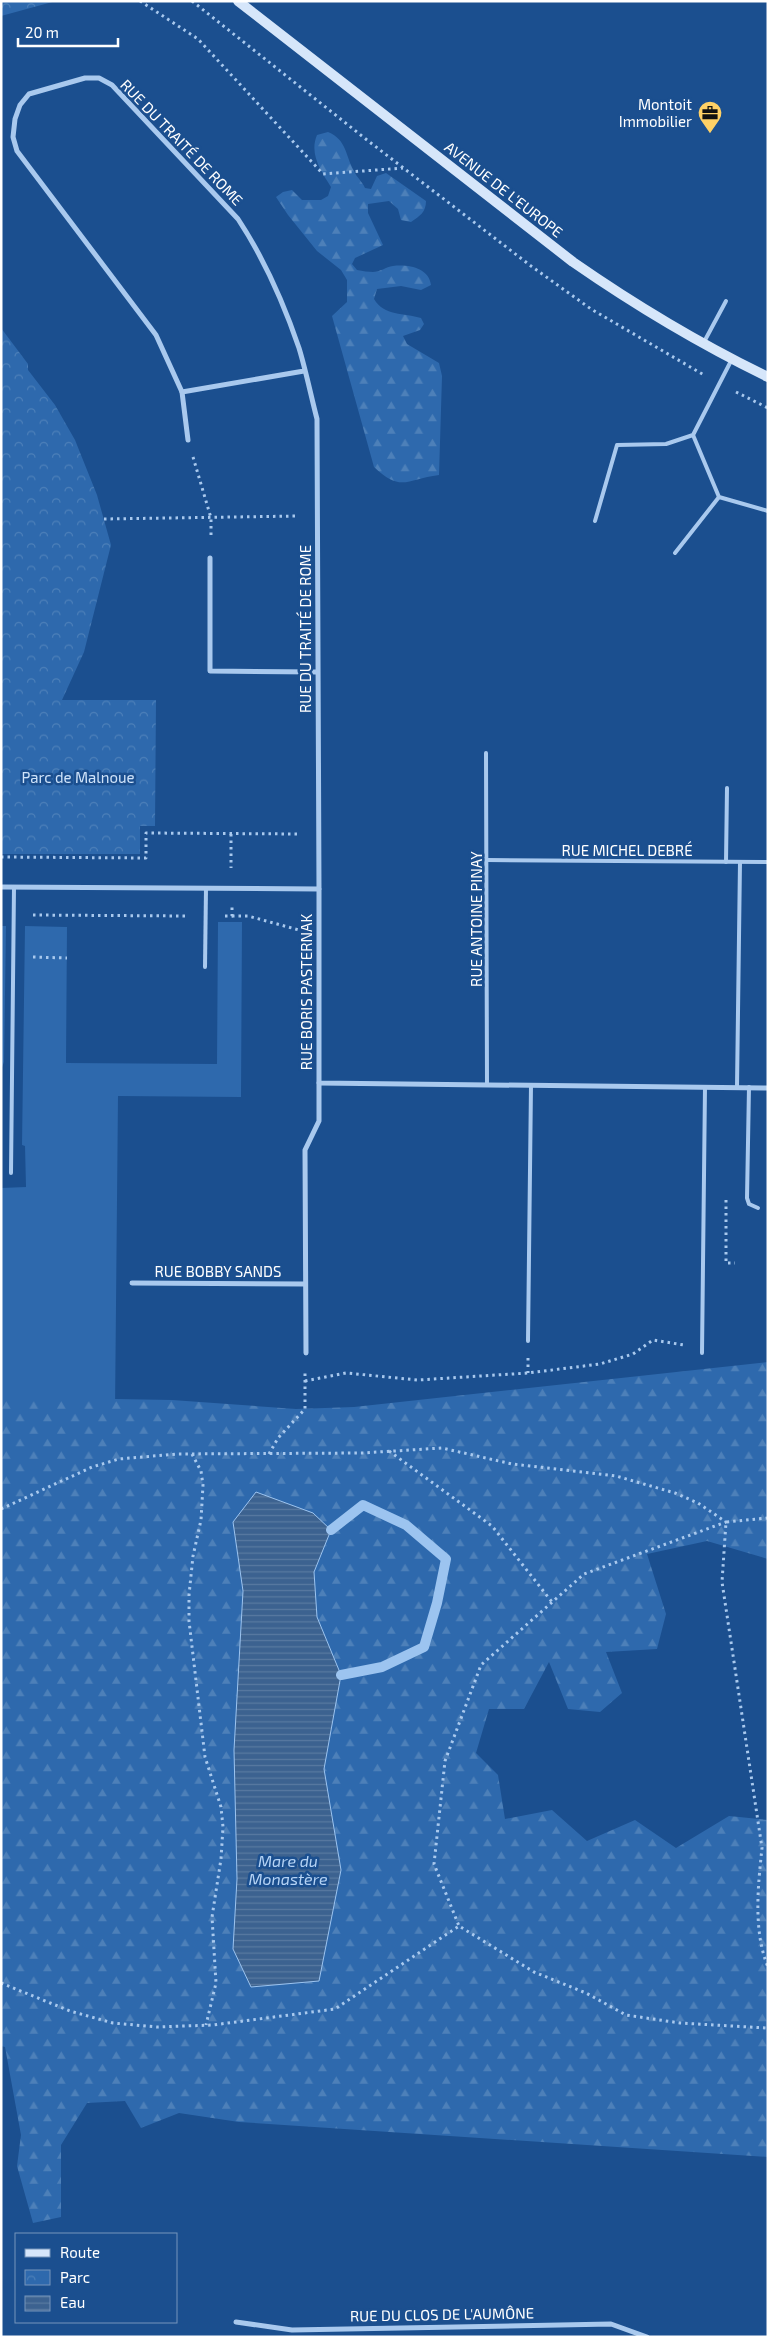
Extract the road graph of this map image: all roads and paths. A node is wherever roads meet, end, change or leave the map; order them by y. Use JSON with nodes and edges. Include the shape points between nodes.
{"nodes":[{"id":1,"x":140,"y":1,"type":"edge"},
{"id":2,"x":238,"y":1,"type":"edge"},
{"id":3,"x":404,"y":168,"type":"dead end"},
{"id":4,"x":726,"y":301,"type":"dead end"},
{"id":5,"x":703,"y":344,"type":"junction"},
{"id":6,"x":732,"y":360,"type":"junction"},
{"id":7,"x":304,"y":371,"type":"junction"},
{"id":8,"x":768,"y":377,"type":"edge"},
{"id":9,"x":182,"y":392,"type":"junction"},
{"id":10,"x":693,"y":435,"type":"junction"},
{"id":11,"x":188,"y":440,"type":"joint"},
{"id":12,"x":719,"y":497,"type":"junction"},
{"id":13,"x":768,"y":511,"type":"edge"},
{"id":14,"x":317,"y":516,"type":"junction"},
{"id":15,"x":211,"y":518,"type":"junction"},
{"id":16,"x":104,"y":519,"type":"dead end"},
{"id":17,"x":595,"y":521,"type":"dead end"},
{"id":18,"x":675,"y":553,"type":"dead end"},
{"id":19,"x":210,"y":558,"type":"joint"},
{"id":20,"x":317,"y":672,"type":"junction"},
{"id":21,"x":486,"y":753,"type":"dead end"},
{"id":22,"x":727,"y":788,"type":"dead end"},
{"id":23,"x":317,"y":834,"type":"junction"},
{"id":24,"x":1,"y":857,"type":"edge"},
{"id":25,"x":487,"y":860,"type":"junction"},
{"id":26,"x":726,"y":862,"type":"junction"},
{"id":27,"x":740,"y":862,"type":"junction"},
{"id":28,"x":768,"y":862,"type":"edge"},
{"id":29,"x":1,"y":887,"type":"edge"},
{"id":30,"x":14,"y":887,"type":"junction"},
{"id":31,"x":206,"y":888,"type":"junction"},
{"id":32,"x":318,"y":889,"type":"junction"},
{"id":33,"x":232,"y":916,"type":"dead end"},
{"id":34,"x":318,"y":930,"type":"junction"},
{"id":35,"x":14,"y":957,"type":"junction"},
{"id":36,"x":67,"y":958,"type":"dead end"},
{"id":37,"x":205,"y":967,"type":"dead end"},
{"id":38,"x":319,"y":1083,"type":"junction"},
{"id":39,"x":487,"y":1084,"type":"junction"},
{"id":40,"x":531,"y":1085,"type":"junction"},
{"id":41,"x":705,"y":1087,"type":"junction"},
{"id":42,"x":737,"y":1087,"type":"junction"},
{"id":43,"x":748,"y":1087,"type":"junction"},
{"id":44,"x":768,"y":1088,"type":"edge"},
{"id":45,"x":11,"y":1173,"type":"dead end"},
{"id":46,"x":758,"y":1208,"type":"dead end"},
{"id":47,"x":132,"y":1283,"type":"dead end"},
{"id":48,"x":304,"y":1284,"type":"junction"},
{"id":49,"x":528,"y":1341,"type":"dead end"},
{"id":50,"x":702,"y":1342,"type":"junction"},
{"id":51,"x":306,"y":1353,"type":"joint"},
{"id":52,"x":702,"y":1353,"type":"dead end"},
{"id":53,"x":305,"y":1380,"type":"junction"},
{"id":54,"x":389,"y":1452,"type":"junction"},
{"id":55,"x":192,"y":1454,"type":"junction"},
{"id":56,"x":269,"y":1454,"type":"junction"},
{"id":57,"x":1,"y":1509,"type":"edge"},
{"id":58,"x":768,"y":1518,"type":"edge"},
{"id":59,"x":726,"y":1522,"type":"junction"},
{"id":60,"x":552,"y":1602,"type":"junction"},
{"id":61,"x":459,"y":1926,"type":"junction"},
{"id":62,"x":768,"y":1967,"type":"edge"},
{"id":63,"x":1,"y":1983,"type":"edge"},
{"id":64,"x":206,"y":2025,"type":"junction"},
{"id":65,"x":768,"y":2026,"type":"edge"},
{"id":66,"x":236,"y":2322,"type":"dead end"},
{"id":67,"x":646,"y":2337,"type":"edge"}],
"edges":[{"from":1,"to":3,"type":"path","via":[[198,39],[323,174]]},
{"from":2,"to":5,"type":"main road","name":"AVENUE DE L'EUROPE","via":[[573,262]]},
{"from":4,"to":5,"type":"lane"},
{"from":5,"to":6,"type":"main road","name":"AVENUE DE L'EUROPE"},
{"from":6,"to":8,"type":"main road","name":"AVENUE DE L'EUROPE"},
{"from":6,"to":10,"type":"lane"},
{"from":7,"to":9,"type":"street"},
{"from":7,"to":9,"type":"street","name":"RUE DU TRAITÉ DE ROME","via":[[288,318],[250,236],[238,219],[112,85],[100,78],[85,78],[29,94],[15,119],[13,137],[17,151],[156,335]]},
{"from":7,"to":14,"type":"street","name":"RUE DU TRAITÉ DE ROME","via":[[317,419]]},
{"from":9,"to":11,"type":"street","name":"RUE DU TRAITÉ DE ROME"},
{"from":10,"to":12,"type":"lane"},
{"from":10,"to":17,"type":"lane","via":[[666,444],[617,445]]},
{"from":11,"to":15,"type":"path"},
{"from":12,"to":13,"type":"lane"},
{"from":12,"to":18,"type":"lane"},
{"from":14,"to":15,"type":"path"},
{"from":14,"to":20,"type":"street","name":"RUE DU TRAITÉ DE ROME"},
{"from":15,"to":16,"type":"path"},
{"from":15,"to":19,"type":"path"},
{"from":19,"to":20,"type":"street","via":[[210,671]]},
{"from":20,"to":23,"type":"street","name":"RUE DU TRAITÉ DE ROME"},
{"from":21,"to":25,"type":"lane","name":"RUE ANTOINE PINAY"},
{"from":22,"to":26,"type":"lane"},
{"from":23,"to":24,"type":"path","via":[[146,833],[146,858]]},
{"from":23,"to":32,"type":"street","name":"RUE DU TRAITÉ DE ROME"},
{"from":25,"to":26,"type":"lane","name":"RUE MICHEL DEBRÉ"},
{"from":25,"to":39,"type":"lane","name":"RUE ANTOINE PINAY"},
{"from":26,"to":27,"type":"lane","name":"RUE MICHEL DEBRÉ"},
{"from":27,"to":28,"type":"lane","name":"RUE MICHEL DEBRÉ"},
{"from":27,"to":42,"type":"lane"},
{"from":29,"to":30,"type":"street"},
{"from":30,"to":31,"type":"street"},
{"from":30,"to":35,"type":"lane"},
{"from":31,"to":32,"type":"street"},
{"from":31,"to":37,"type":"lane"},
{"from":32,"to":34,"type":"street","name":"RUE BORIS PASTERNAK"},
{"from":33,"to":34,"type":"path","via":[[248,916],[298,930]]},
{"from":34,"to":38,"type":"street","name":"RUE BORIS PASTERNAK"},
{"from":35,"to":36,"type":"path"},
{"from":35,"to":45,"type":"lane"},
{"from":38,"to":39,"type":"street","name":"RUE BORIS PASTERNAK"},
{"from":38,"to":48,"type":"street","via":[[318,1121],[304,1150]]},
{"from":39,"to":40,"type":"street","name":"RUE BORIS PASTERNAK"},
{"from":40,"to":41,"type":"street","name":"RUE BORIS PASTERNAK"},
{"from":40,"to":49,"type":"lane"},
{"from":41,"to":42,"type":"street","name":"RUE BORIS PASTERNAK"},
{"from":41,"to":50,"type":"lane"},
{"from":42,"to":43,"type":"street","name":"RUE BORIS PASTERNAK"},
{"from":43,"to":44,"type":"street","name":"RUE BORIS PASTERNAK"},
{"from":43,"to":46,"type":"lane","via":[[747,1198],[749,1204]]},
{"from":47,"to":48,"type":"street","name":"RUE BOBBY SANDS"},
{"from":48,"to":51,"type":"street"},
{"from":50,"to":52,"type":"lane"},
{"from":50,"to":53,"type":"path","via":[[685,1345],[653,1340],[633,1354],[600,1364],[528,1373],[418,1380],[346,1373]]},
{"from":51,"to":53,"type":"path"},
{"from":53,"to":56,"type":"path","via":[[304,1409],[278,1438]]},
{"from":54,"to":56,"type":"path"},
{"from":54,"to":59,"type":"path","via":[[442,1448],[512,1464],[616,1476],[675,1493],[698,1503]]},
{"from":54,"to":60,"type":"path","via":[[492,1526]]},
{"from":55,"to":56,"type":"path"},
{"from":55,"to":57,"type":"path","via":[[138,1457],[101,1464]]},
{"from":55,"to":64,"type":"path","via":[[201,1471],[203,1485],[201,1520],[193,1556],[189,1621],[205,1757],[221,1807],[223,1827],[212,1917],[216,1983]]},
{"from":58,"to":59,"type":"path"},
{"from":59,"to":60,"type":"path","via":[[584,1574]]},
{"from":59,"to":62,"type":"path","via":[[722,1582],[762,1848],[758,1884],[761,1949]]},
{"from":60,"to":61,"type":"path","via":[[481,1665],[445,1762],[434,1864]]},
{"from":61,"to":64,"type":"path","via":[[335,2009]]},
{"from":61,"to":65,"type":"path","via":[[534,1972],[626,2014],[680,2023]]},
{"from":63,"to":64,"type":"path","via":[[70,2011],[113,2024],[157,2027]]},
{"from":66,"to":67,"type":"street","name":"RUE DU CLOS DE L'AUMÔNE","via":[[292,2330],[611,2324]]}]}
